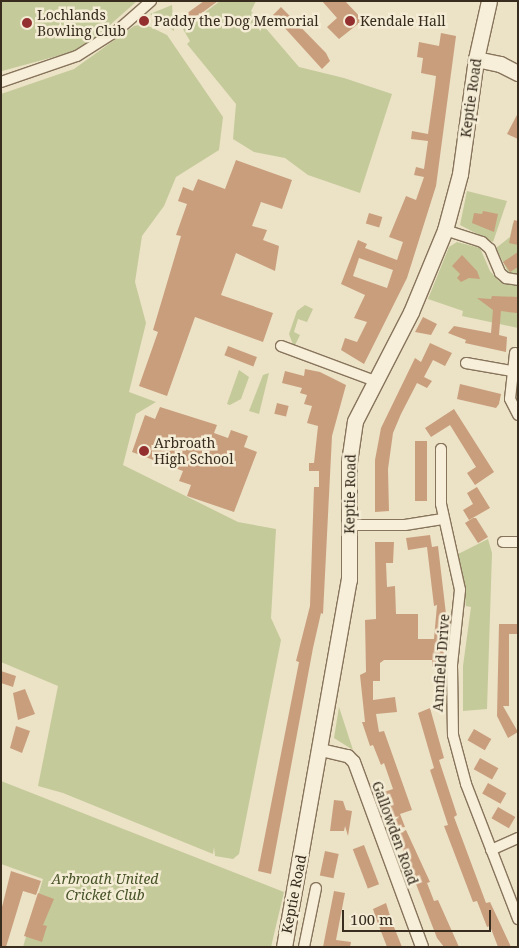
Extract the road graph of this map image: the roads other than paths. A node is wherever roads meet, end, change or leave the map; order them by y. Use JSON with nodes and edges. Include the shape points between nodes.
{"nodes":[{"id":1,"x":151,"y":1,"type":"edge"},
{"id":2,"x":488,"y":1,"type":"edge"},
{"id":3,"x":476,"y":60,"type":"junction"},
{"id":4,"x":518,"y":73,"type":"edge"},
{"id":5,"x":1,"y":82,"type":"edge"},
{"id":6,"x":445,"y":230,"type":"junction"},
{"id":7,"x":518,"y":280,"type":"edge"},
{"id":8,"x":281,"y":346,"type":"dead end"},
{"id":9,"x":515,"y":353,"type":"dead end"},
{"id":10,"x":466,"y":363,"type":"dead end"},
{"id":11,"x":512,"y":371,"type":"junction"},
{"id":12,"x":375,"y":381,"type":"junction"},
{"id":13,"x":518,"y":415,"type":"edge"},
{"id":14,"x":440,"y":449,"type":"dead end"},
{"id":15,"x":443,"y":519,"type":"junction"},
{"id":16,"x":350,"y":526,"type":"junction"},
{"id":17,"x":503,"y":542,"type":"dead end"},
{"id":18,"x":518,"y":542,"type":"edge"},
{"id":19,"x":321,"y":750,"type":"junction"},
{"id":20,"x":518,"y":838,"type":"edge"},
{"id":21,"x":491,"y":850,"type":"junction"},
{"id":22,"x":316,"y":888,"type":"dead end"},
{"id":23,"x":518,"y":919,"type":"edge"},
{"id":24,"x":288,"y":928,"type":"junction"},
{"id":25,"x":307,"y":932,"type":"junction"},
{"id":26,"x":284,"y":947,"type":"edge"},
{"id":27,"x":304,"y":947,"type":"edge"},
{"id":28,"x":422,"y":947,"type":"edge"}],
"edges":[{"from":1,"to":5,"type":"street","via":[[89,50]]},
{"from":2,"to":3,"type":"main road","name":"Keptie Road"},
{"from":3,"to":4,"type":"main road","via":[[500,64]]},
{"from":3,"to":6,"type":"main road","name":"Keptie Road","via":[[460,174]]},
{"from":6,"to":7,"type":"street","via":[[482,242],[490,249],[500,273]]},
{"from":6,"to":12,"type":"main road","name":"Keptie Road","via":[[414,305]]},
{"from":8,"to":12,"type":"street"},
{"from":9,"to":11,"type":"street"},
{"from":10,"to":11,"type":"street"},
{"from":11,"to":13,"type":"street","via":[[510,399]]},
{"from":12,"to":16,"type":"main road","name":"Keptie Road","via":[[355,421],[349,462]]},
{"from":14,"to":15,"type":"street","name":"Annfield Drive"},
{"from":15,"to":16,"type":"street","via":[[405,525]]},
{"from":15,"to":21,"type":"street","name":"Annfield Drive","via":[[460,590],[452,666],[453,735],[466,784]]},
{"from":16,"to":19,"type":"main road","name":"Keptie Road","via":[[349,580]]},
{"from":17,"to":18,"type":"street"},
{"from":19,"to":24,"type":"main road","name":"Keptie Road"},
{"from":19,"to":28,"type":"street","name":"Gallowden Road","via":[[348,756],[354,762]]},
{"from":20,"to":21,"type":"street"},
{"from":21,"to":23,"type":"street","name":"Annfield Drive"},
{"from":22,"to":25,"type":"street","name":"Keptie Road"},
{"from":24,"to":25,"type":"street"},
{"from":24,"to":26,"type":"main road","name":"Keptie Road"},
{"from":25,"to":27,"type":"street","name":"Keptie Road"}]}
